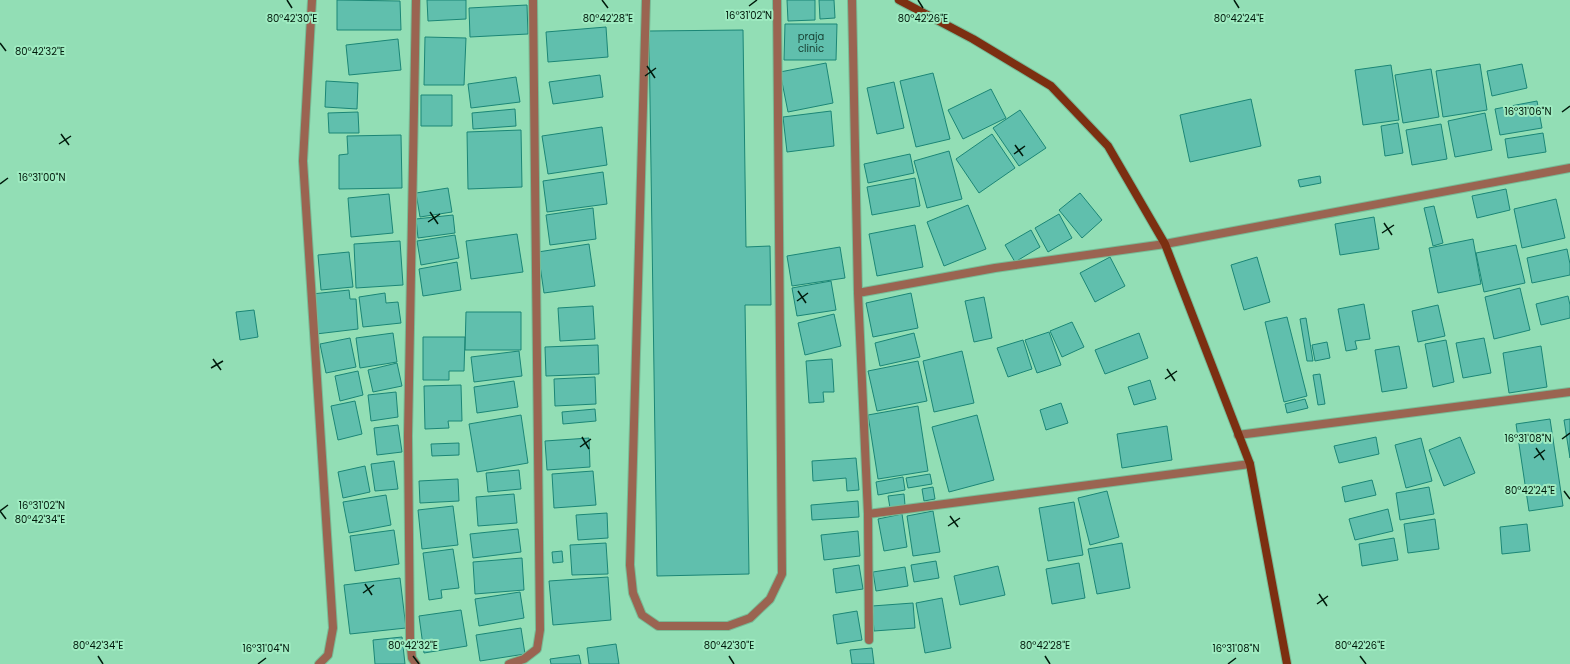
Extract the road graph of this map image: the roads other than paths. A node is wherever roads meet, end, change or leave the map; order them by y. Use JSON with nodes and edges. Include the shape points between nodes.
{"nodes":[{"id":1,"x":312,"y":0,"type":"edge"},
{"id":2,"x":416,"y":0,"type":"edge"},
{"id":3,"x":533,"y":0,"type":"edge"},
{"id":4,"x":646,"y":0,"type":"edge"},
{"id":5,"x":777,"y":0,"type":"edge"},
{"id":6,"x":852,"y":0,"type":"edge"},
{"id":7,"x":899,"y":0,"type":"edge"},
{"id":8,"x":1570,"y":169,"type":"edge"},
{"id":9,"x":1165,"y":244,"type":"junction"},
{"id":10,"x":858,"y":294,"type":"junction"},
{"id":11,"x":1570,"y":392,"type":"edge"},
{"id":12,"x":1238,"y":435,"type":"junction"},
{"id":13,"x":1250,"y":464,"type":"junction"},
{"id":14,"x":868,"y":514,"type":"junction"},
{"id":15,"x":869,"y":640,"type":"dead end"},
{"id":16,"x":319,"y":664,"type":"edge"},
{"id":17,"x":416,"y":664,"type":"edge"},
{"id":18,"x":509,"y":664,"type":"edge"},
{"id":19,"x":1287,"y":664,"type":"edge"}],
"edges":[{"from":1,"to":16,"type":"street","via":[[303,161],[333,628],[328,656]]},
{"from":2,"to":17,"type":"street","via":[[408,436],[410,638],[412,658]]},
{"from":3,"to":18,"type":"street","via":[[540,630],[537,649],[524,659]]},
{"from":4,"to":5,"type":"street","via":[[630,565],[633,593],[642,614],[658,626],[728,626],[750,618],[770,599],[782,574]]},
{"from":6,"to":10,"type":"street"},
{"from":7,"to":9,"type":"street","via":[[973,39],[1051,86],[1108,146]]},
{"from":8,"to":9,"type":"street"},
{"from":9,"to":10,"type":"street","via":[[995,268]]},
{"from":9,"to":12,"type":"street"},
{"from":10,"to":14,"type":"street"},
{"from":11,"to":12,"type":"street"},
{"from":12,"to":13,"type":"street"},
{"from":13,"to":14,"type":"street"},
{"from":13,"to":19,"type":"street"},
{"from":14,"to":15,"type":"street"}]}
